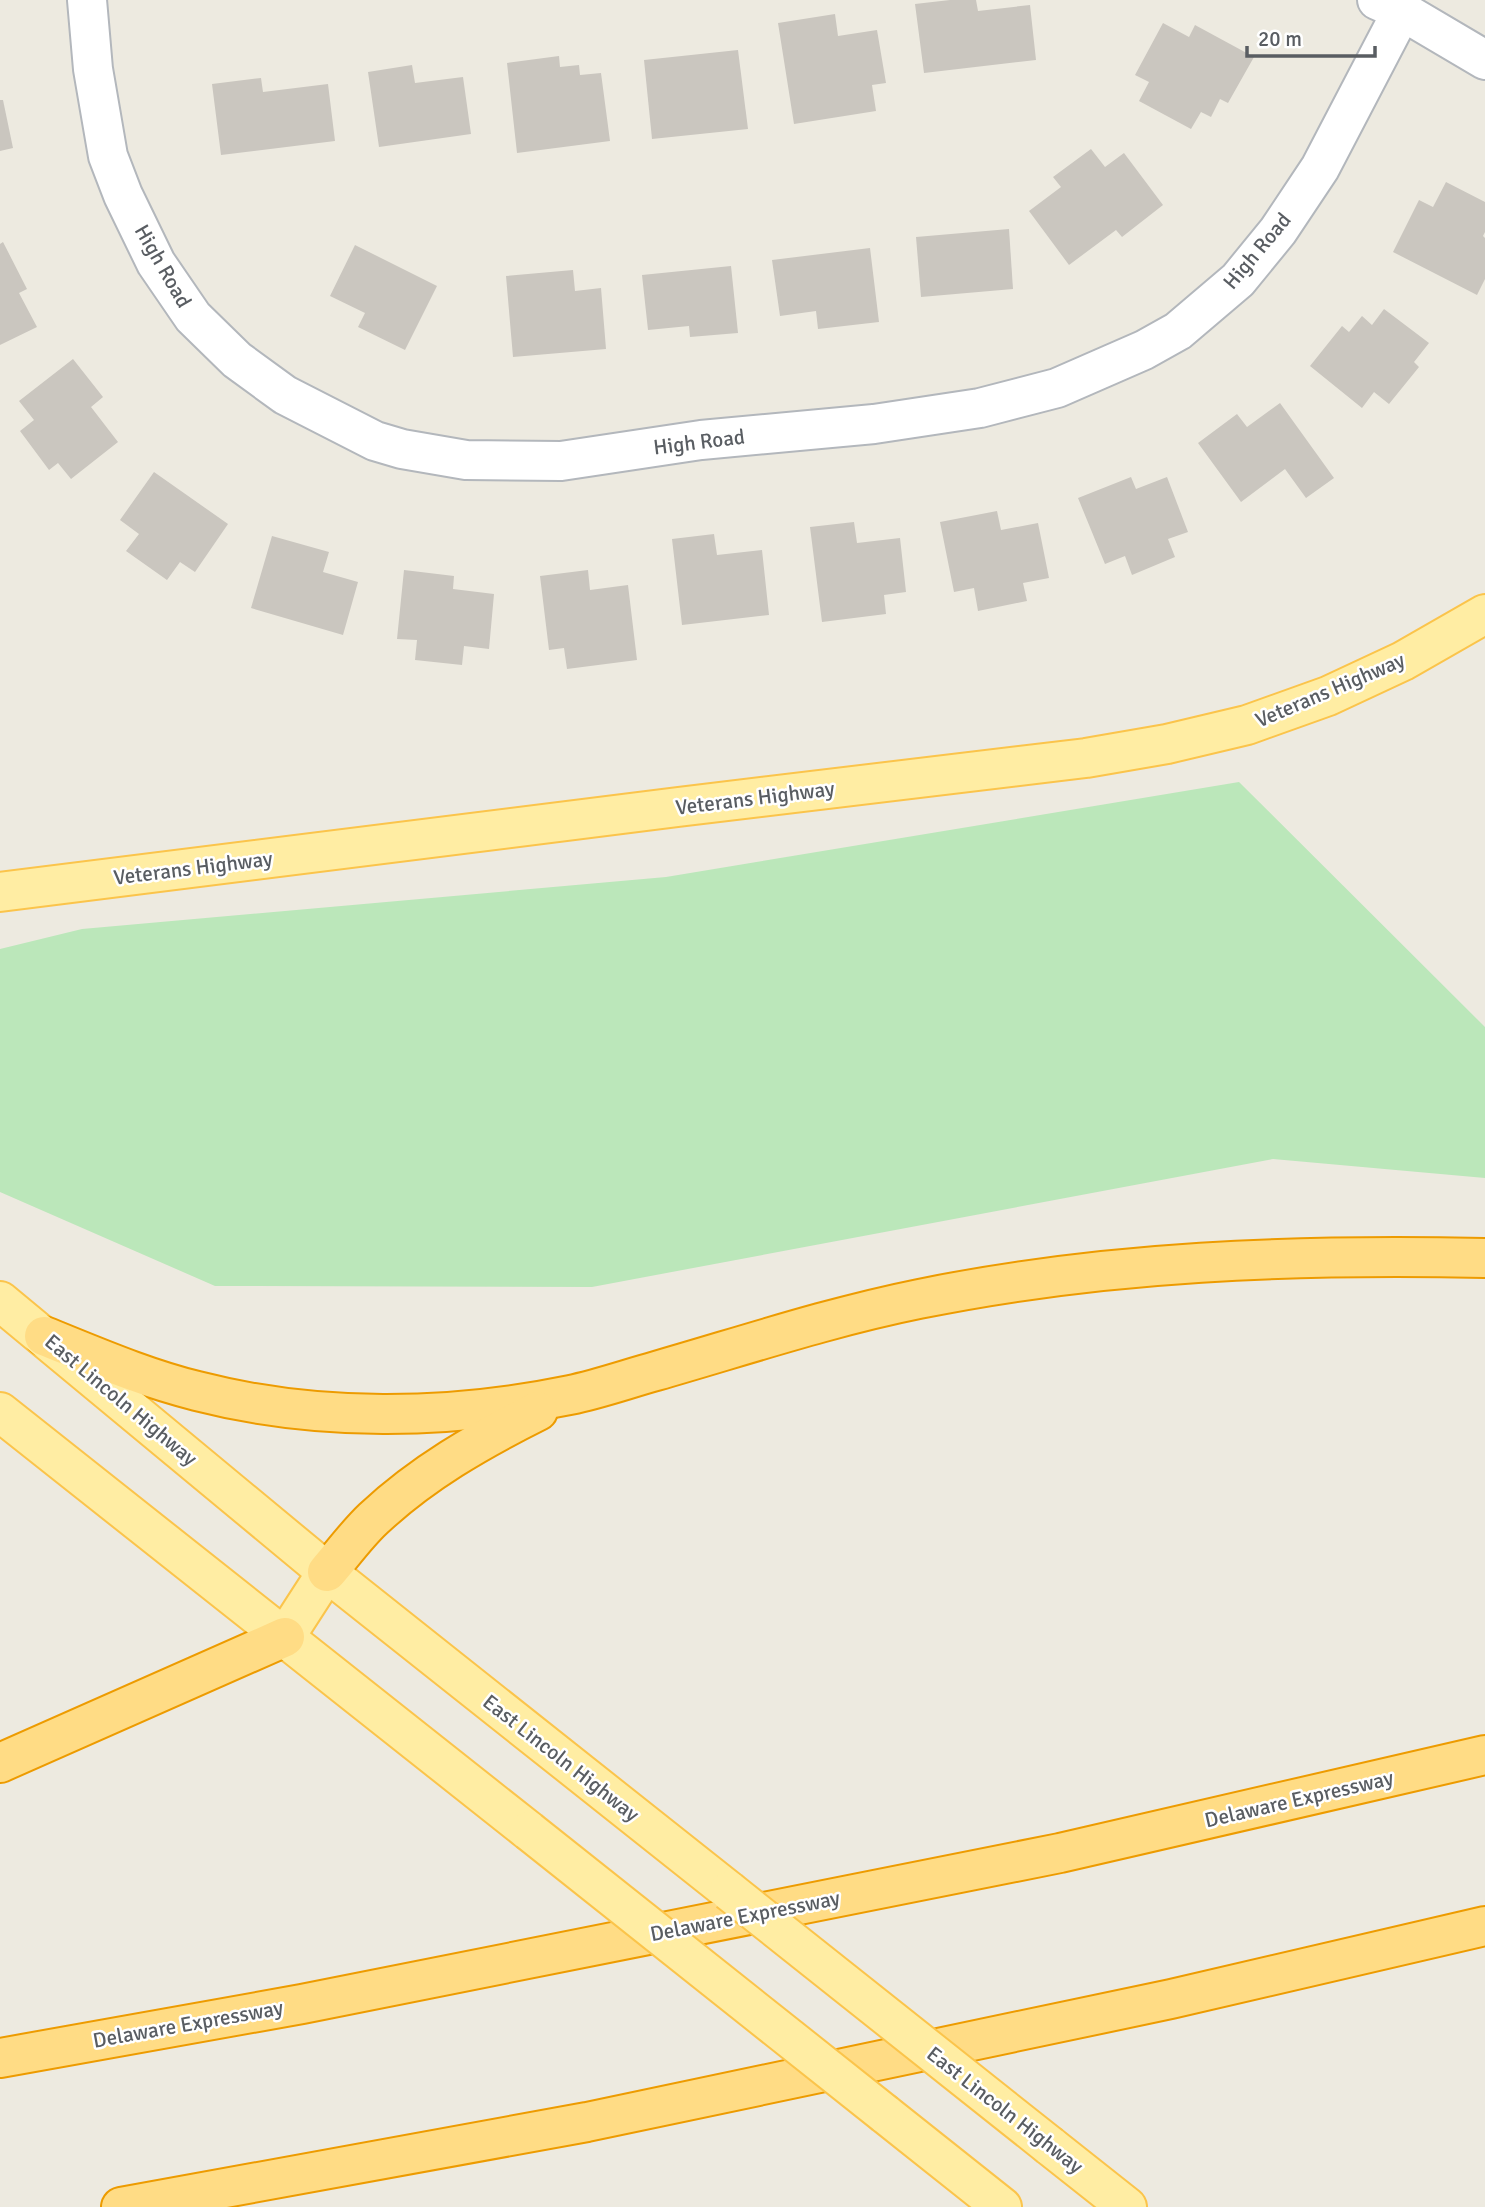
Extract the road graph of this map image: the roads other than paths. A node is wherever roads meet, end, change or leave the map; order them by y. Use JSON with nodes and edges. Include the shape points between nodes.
{"nodes":[{"id":1,"x":87,"y":0,"type":"edge"},
{"id":2,"x":1389,"y":6,"type":"edge"},
{"id":3,"x":1485,"y":60,"type":"edge"},
{"id":4,"x":1485,"y":614,"type":"edge"},
{"id":5,"x":0,"y":892,"type":"edge"},
{"id":6,"x":1485,"y":1258,"type":"edge"},
{"id":7,"x":0,"y":1301,"type":"edge"},
{"id":8,"x":44,"y":1336,"type":"junction"},
{"id":9,"x":571,"y":1395,"type":"junction"},
{"id":10,"x":0,"y":1412,"type":"edge"},
{"id":11,"x":327,"y":1572,"type":"junction"},
{"id":12,"x":285,"y":1637,"type":"junction"},
{"id":13,"x":1485,"y":1755,"type":"edge"},
{"id":14,"x":0,"y":1763,"type":"edge"},
{"id":15,"x":1485,"y":1926,"type":"edge"},
{"id":16,"x":0,"y":2058,"type":"edge"},
{"id":17,"x":121,"y":2207,"type":"edge"},
{"id":18,"x":1002,"y":2207,"type":"edge"},
{"id":19,"x":1127,"y":2207,"type":"edge"}],
"edges":[{"from":1,"to":2,"type":"street","name":"High Road","via":[[108,156],[123,195],[156,263],[193,317],[237,360],[285,395],[375,441],[480,460],[561,461],[980,408],[1056,388],[1144,350],[1178,331],[1238,280],[1278,231],[1320,168]]},
{"from":2,"to":3,"type":"street"},
{"from":4,"to":5,"type":"main road","name":"Veterans Highway","via":[[1403,661],[1328,696],[1247,725],[1167,744],[1086,758]]},
{"from":6,"to":9,"type":"highway","via":[[1271,1258],[1034,1279],[917,1299]]},
{"from":7,"to":8,"type":"main road","name":"East Lincoln Highway"},
{"from":8,"to":9,"type":"highway","via":[[196,1391],[268,1405],[415,1414]]},
{"from":8,"to":11,"type":"main road","name":"East Lincoln Highway"},
{"from":9,"to":11,"type":"highway","via":[[442,1464],[371,1521]]},
{"from":10,"to":12,"type":"main road"},
{"from":11,"to":12,"type":"main road"},
{"from":11,"to":19,"type":"main road","name":"East Lincoln Highway","bridge":true},
{"from":12,"to":14,"type":"highway"},
{"from":12,"to":18,"type":"main road","bridge":true},
{"from":13,"to":16,"type":"highway","name":"Delaware Expressway","via":[[1059,1853],[316,2001]]},
{"from":15,"to":17,"type":"highway","via":[[1157,2002],[587,2122]]}]}
